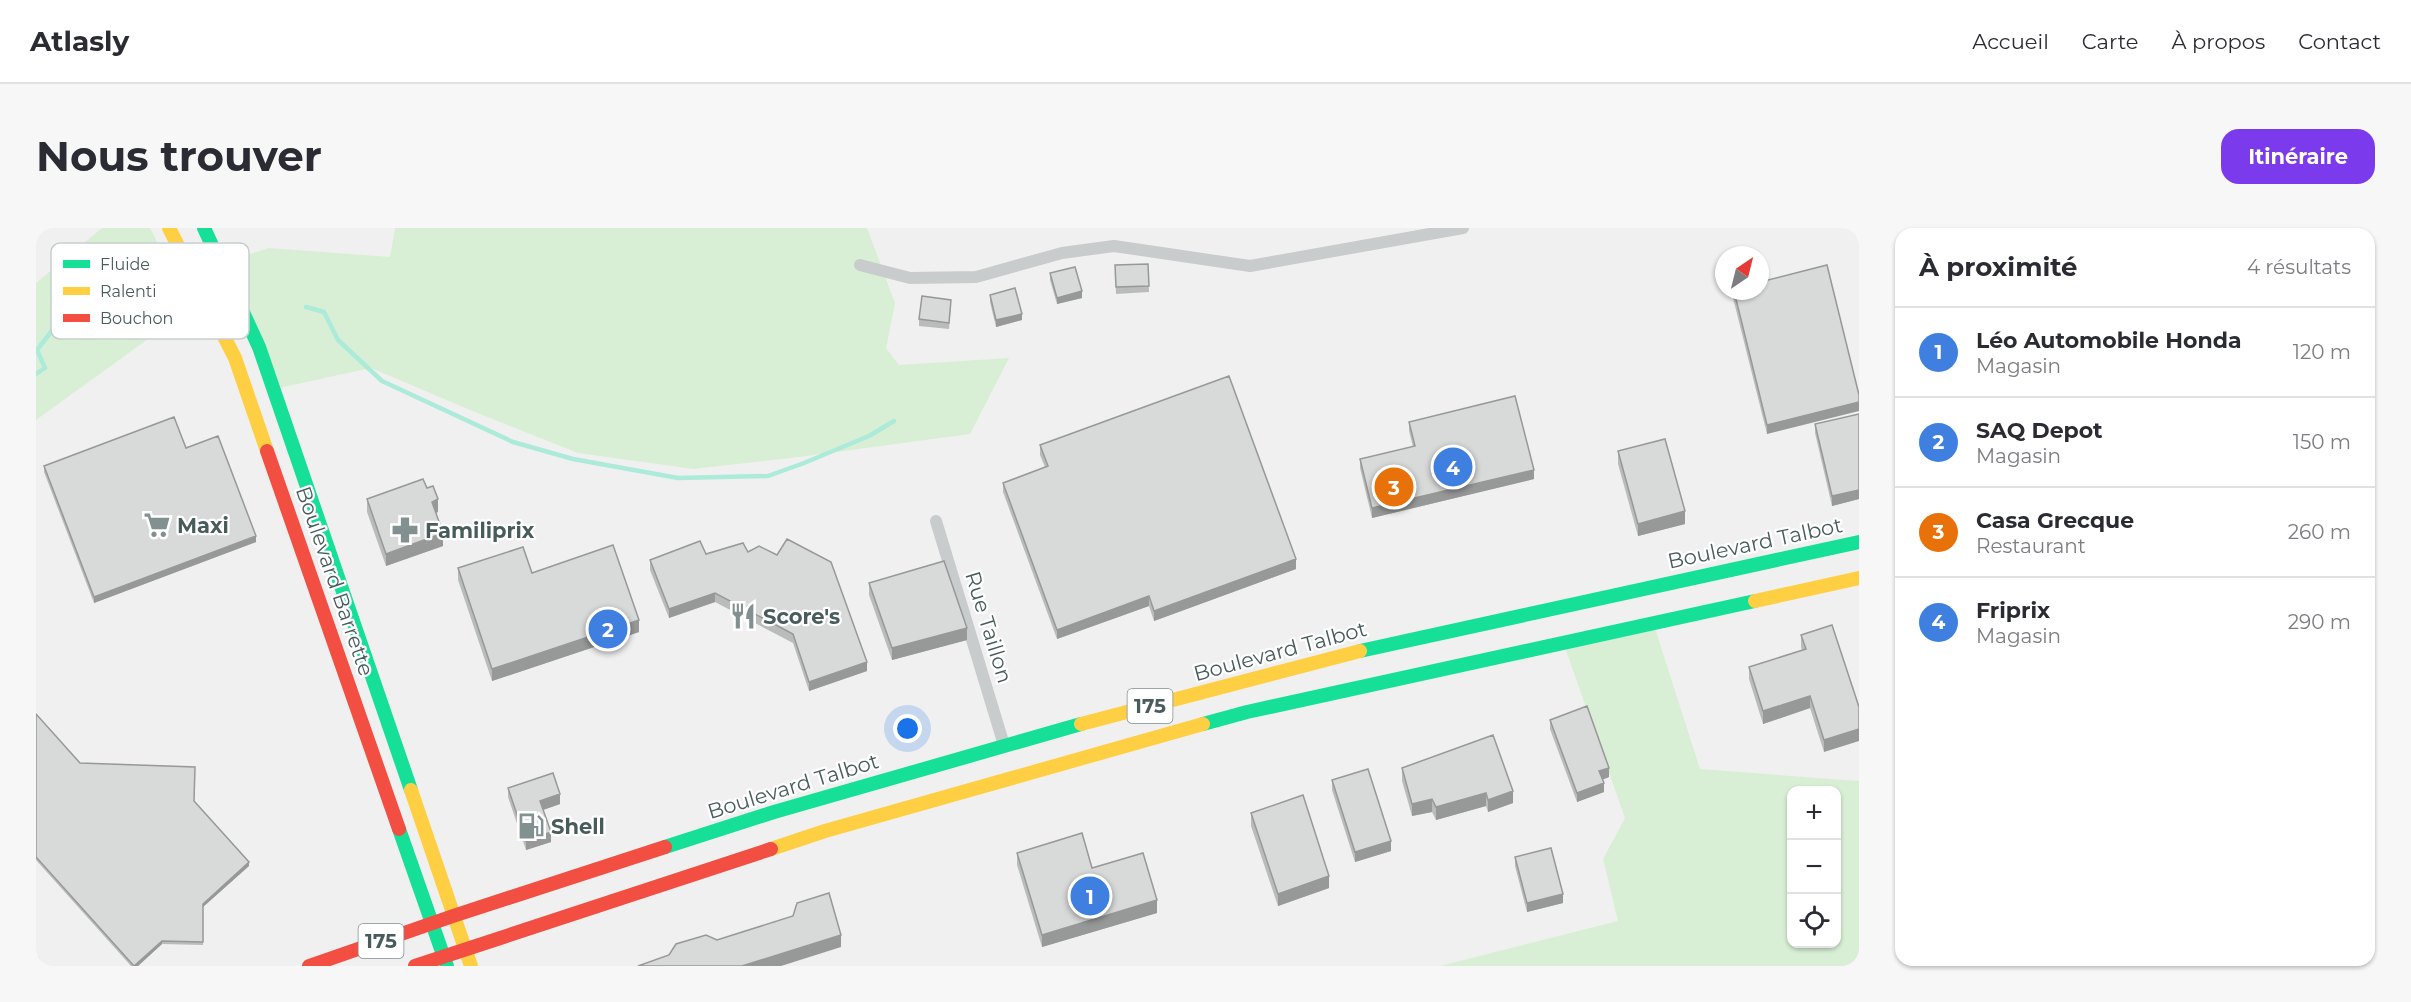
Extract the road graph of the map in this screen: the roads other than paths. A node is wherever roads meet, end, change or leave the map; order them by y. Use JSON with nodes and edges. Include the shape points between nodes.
{"nodes":[{"id":1,"x":169,"y":228,"type":"edge"},
{"id":2,"x":204,"y":228,"type":"edge"},
{"id":3,"x":1463,"y":228,"type":"edge"},
{"id":4,"x":177,"y":243,"type":"edge"},
{"id":5,"x":211,"y":243,"type":"edge"},
{"id":6,"x":860,"y":265,"type":"dead end"},
{"id":7,"x":249,"y":325,"type":"edge"},
{"id":8,"x":225,"y":339,"type":"edge"},
{"id":9,"x":936,"y":521,"type":"dead end"},
{"id":10,"x":1859,"y":542,"type":"edge"},
{"id":11,"x":1859,"y":578,"type":"edge"},
{"id":12,"x":1004,"y":745,"type":"junction"},
{"id":13,"x":453,"y":916,"type":"junction"},
{"id":14,"x":433,"y":923,"type":"junction"},
{"id":15,"x":465,"y":949,"type":"junction"},
{"id":16,"x":446,"y":961,"type":"edge"},
{"id":17,"x":309,"y":966,"type":"edge"},
{"id":18,"x":415,"y":966,"type":"edge"},
{"id":19,"x":471,"y":966,"type":"edge"}],
"edges":[{"from":1,"to":4,"type":"main road","name":"Boulevard Barrette"},
{"from":2,"to":5,"type":"main road","name":"Boulevard Barrette"},
{"from":3,"to":6,"type":"street","via":[[1250,266],[1114,246],[1062,252],[975,277],[910,278]]},
{"from":7,"to":13,"type":"main road","name":"Boulevard Barrette"},
{"from":8,"to":14,"type":"main road","name":"Boulevard Barrette"},
{"from":9,"to":12,"type":"street","name":"Rue Taillon"},
{"from":10,"to":12,"type":"main road","name":"Boulevard Talbot","number":"175","via":[[1370,649]]},
{"from":11,"to":15,"type":"main road","number":"175","via":[[1247,712],[825,831]]},
{"from":12,"to":13,"type":"main road","name":"Boulevard Talbot","number":"175","via":[[774,812]]},
{"from":13,"to":14,"type":"main road","name":"Boulevard Talbot","number":"175"},
{"from":13,"to":15,"type":"main road","name":"Boulevard Barrette"},
{"from":14,"to":16,"type":"main road","name":"Boulevard Barrette"},
{"from":14,"to":17,"type":"main road","name":"Boulevard Talbot","number":"175"},
{"from":15,"to":16,"type":"main road","number":"175"},
{"from":15,"to":19,"type":"main road","name":"Boulevard Barrette"},
{"from":16,"to":18,"type":"main road","number":"175"}]}
